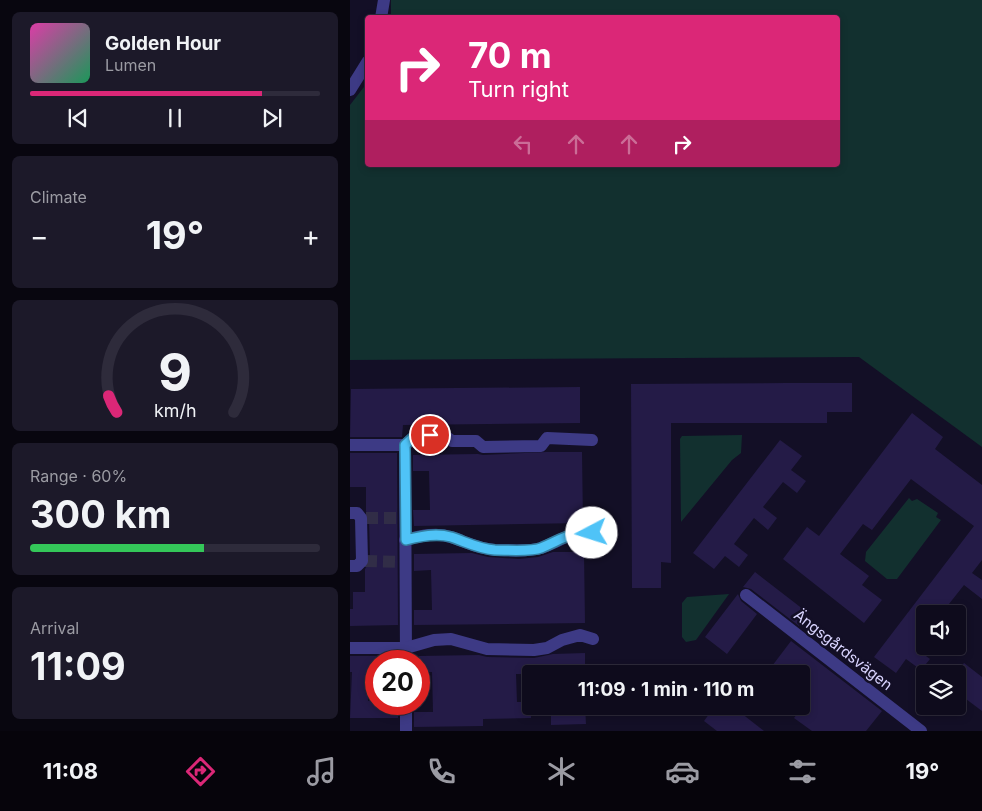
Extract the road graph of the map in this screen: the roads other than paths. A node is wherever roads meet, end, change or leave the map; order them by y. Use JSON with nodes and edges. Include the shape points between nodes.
{"nodes":[{"id":1,"x":384,"y":0,"type":"edge"},
{"id":2,"x":382,"y":15,"type":"edge"},
{"id":3,"x":365,"y":66,"type":"edge"},
{"id":4,"x":350,"y":90,"type":"edge"},
{"id":5,"x":592,"y":440,"type":"dead end"},
{"id":6,"x":405,"y":445,"type":"junction"},
{"id":7,"x":350,"y":446,"type":"edge"},
{"id":8,"x":359,"y":516,"type":"edge"},
{"id":9,"x":592,"y":533,"type":"dead end"},
{"id":10,"x":406,"y":540,"type":"junction"},
{"id":11,"x":359,"y":563,"type":"edge"},
{"id":12,"x":746,"y":595,"type":"dead end"},
{"id":13,"x":593,"y":639,"type":"dead end"},
{"id":14,"x":350,"y":648,"type":"edge"},
{"id":15,"x":406,"y":648,"type":"junction"},
{"id":16,"x":406,"y":715,"type":"edge"},
{"id":17,"x":406,"y":731,"type":"edge"},
{"id":18,"x":921,"y":731,"type":"edge"}],
"edges":[{"from":1,"to":2,"type":"street"},
{"from":3,"to":4,"type":"street"},
{"from":5,"to":6,"type":"street","via":[[547,438],[541,446],[483,446],[476,441],[452,441],[444,435],[417,434]]},
{"from":6,"to":7,"type":"street"},
{"from":6,"to":10,"type":"street","via":[[403,518]]},
{"from":8,"to":11,"type":"street"},
{"from":9,"to":10,"type":"street","via":[[562,537],[540,549],[494,550],[439,535]]},
{"from":10,"to":15,"type":"street","via":[[403,562]]},
{"from":12,"to":18,"type":"street","name":"Ängsgårdsvägen"},
{"from":13,"to":15,"type":"street","via":[[580,635],[534,650],[487,649],[451,639]]},
{"from":14,"to":15,"type":"street"},
{"from":16,"to":17,"type":"street"}]}
